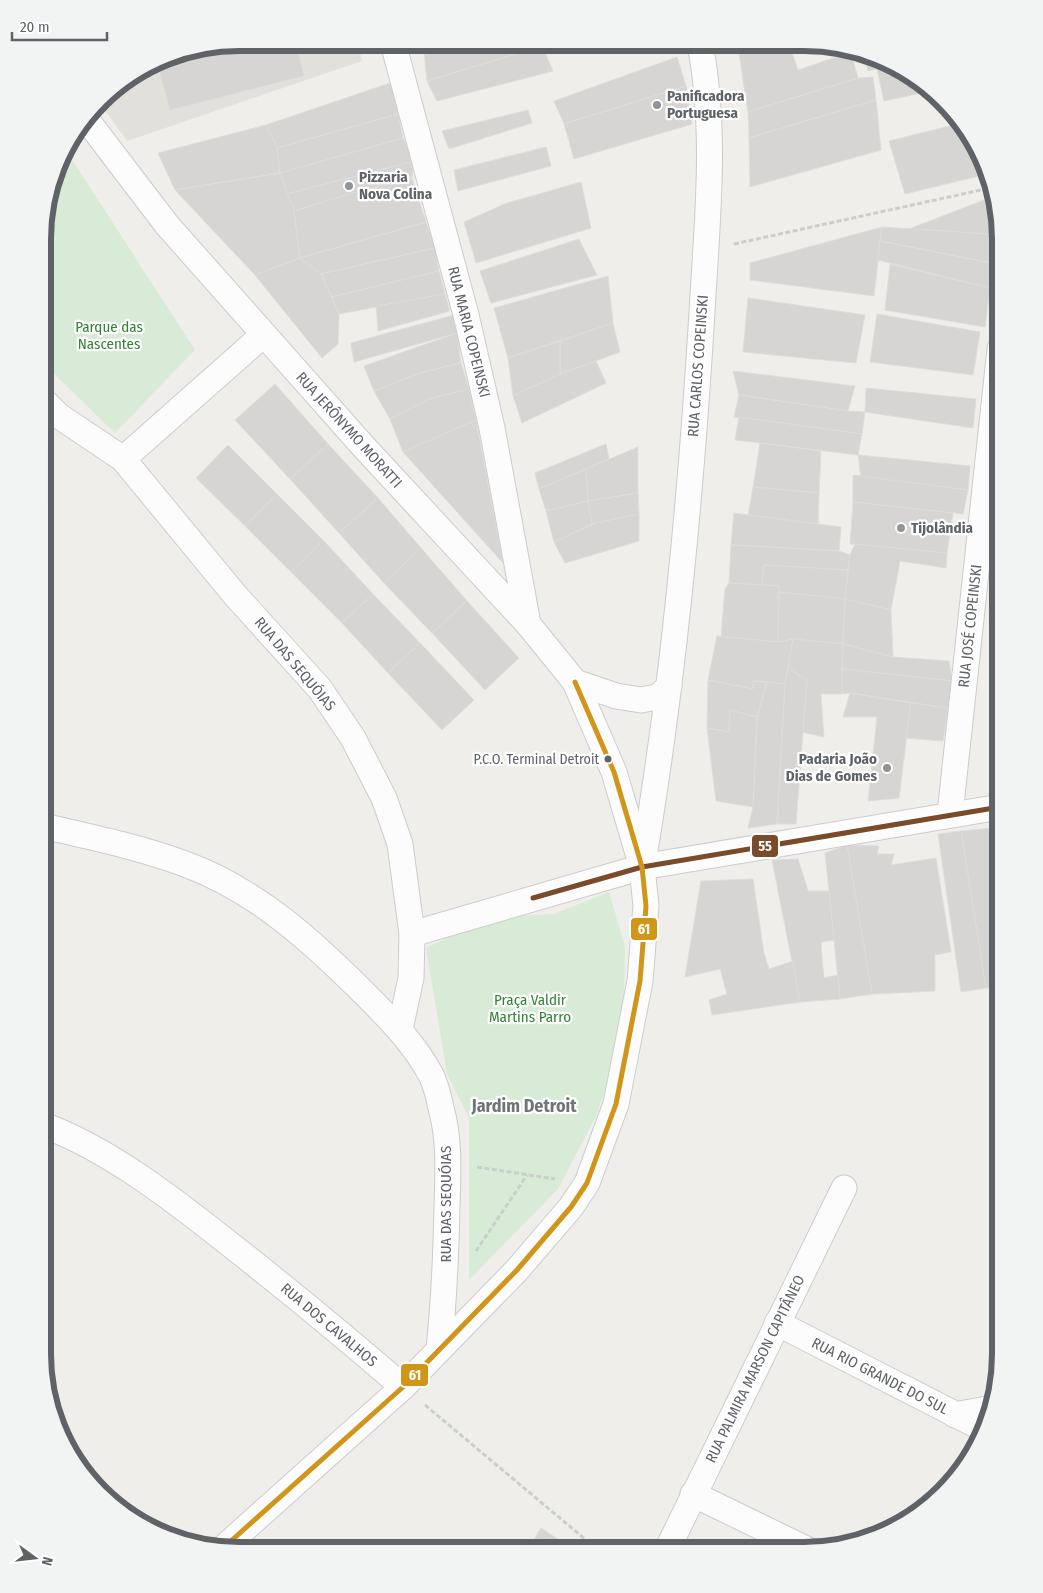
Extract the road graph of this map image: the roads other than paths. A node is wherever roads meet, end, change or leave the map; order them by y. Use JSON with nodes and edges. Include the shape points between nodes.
{"nodes":[{"id":1,"x":395,"y":51,"type":"edge"},
{"id":2,"x":701,"y":51,"type":"edge"},
{"id":3,"x":90,"y":124,"type":"edge"},
{"id":4,"x":263,"y":335,"type":"junction"},
{"id":5,"x":51,"y":408,"type":"edge"},
{"id":6,"x":992,"y":423,"type":"edge"},
{"id":7,"x":123,"y":460,"type":"junction"},
{"id":8,"x":528,"y":624,"type":"junction"},
{"id":9,"x":575,"y":682,"type":"junction"},
{"id":10,"x":669,"y":687,"type":"junction"},
{"id":11,"x":992,"y":808,"type":"edge"},
{"id":12,"x":950,"y":814,"type":"junction"},
{"id":13,"x":51,"y":828,"type":"edge"},
{"id":14,"x":642,"y":866,"type":"junction"},
{"id":15,"x":412,"y":934,"type":"junction"},
{"id":16,"x":400,"y":1029,"type":"junction"},
{"id":17,"x":51,"y":1129,"type":"edge"},
{"id":18,"x":844,"y":1188,"type":"dead end"},
{"id":19,"x":777,"y":1323,"type":"junction"},
{"id":20,"x":439,"y":1349,"type":"junction"},
{"id":21,"x":403,"y":1387,"type":"junction"},
{"id":22,"x":983,"y":1410,"type":"edge"},
{"id":23,"x":955,"y":1415,"type":"junction"},
{"id":24,"x":977,"y":1426,"type":"edge"},
{"id":25,"x":693,"y":1494,"type":"junction"},
{"id":26,"x":231,"y":1541,"type":"edge"},
{"id":27,"x":671,"y":1542,"type":"edge"},
{"id":28,"x":792,"y":1542,"type":"edge"}],
"edges":[{"from":1,"to":8,"type":"street","name":"RUA MARIA COPEINSKI","via":[[488,410]]},
{"from":2,"to":10,"type":"street","name":"RUA CARLOS COPEINSKI","via":[[709,103],[709,199],[691,464]]},
{"from":3,"to":4,"type":"street","name":"RUA JERÔNYMO MORATTI","via":[[167,225]]},
{"from":4,"to":7,"type":"street"},
{"from":4,"to":8,"type":"street","name":"RUA JERÔNYMO MORATTI"},
{"from":5,"to":7,"type":"street","name":"RUA DAS SEQUÓIAS"},
{"from":6,"to":12,"type":"street","name":"RUA JOSÉ COPEINSKI"},
{"from":7,"to":15,"type":"street","name":"RUA DAS SEQUÓIAS","via":[[320,689],[353,738],[384,798],[400,844]]},
{"from":8,"to":9,"type":"street","name":"RUA JERÔNYMO MORATTI"},
{"from":9,"to":10,"type":"street","via":[[616,696],[641,700],[657,697]]},
{"from":9,"to":14,"type":"street","name":"RUA JERÔNYMO MORATTI","via":[[614,772]]},
{"from":10,"to":14,"type":"street","name":"RUA CARLOS COPEINSKI"},
{"from":11,"to":12,"type":"street"},
{"from":12,"to":14,"type":"street"},
{"from":13,"to":16,"type":"street","via":[[117,843],[186,865],[231,886],[286,921],[327,956]]},
{"from":14,"to":15,"type":"street"},
{"from":14,"to":20,"type":"street","via":[[646,906],[640,981],[616,1104],[587,1183],[571,1207],[517,1270]]},
{"from":15,"to":16,"type":"street","name":"RUA DAS SEQUÓIAS","via":[[411,978]]},
{"from":16,"to":20,"type":"street","name":"RUA DAS SEQUÓIAS","via":[[432,1076],[442,1110],[448,1163],[444,1299]]},
{"from":17,"to":21,"type":"street","name":"RUA DOS CAVALHOS","via":[[116,1161],[186,1210],[282,1285]]},
{"from":18,"to":19,"type":"street","name":"RUA PALMIRA MARSON CAPITÂNEO"},
{"from":19,"to":23,"type":"street","name":"RUA RIO GRANDE DO SUL"},
{"from":19,"to":25,"type":"street","name":"RUA PALMIRA MARSON CAPITÂNEO"},
{"from":20,"to":21,"type":"street"},
{"from":21,"to":26,"type":"street"},
{"from":22,"to":23,"type":"street"},
{"from":23,"to":24,"type":"street","name":"RUA RIO GRANDE DO SUL"},
{"from":25,"to":27,"type":"street","name":"RUA PALMIRA MARSON CAPITÂNEO"},
{"from":25,"to":28,"type":"street"}]}
